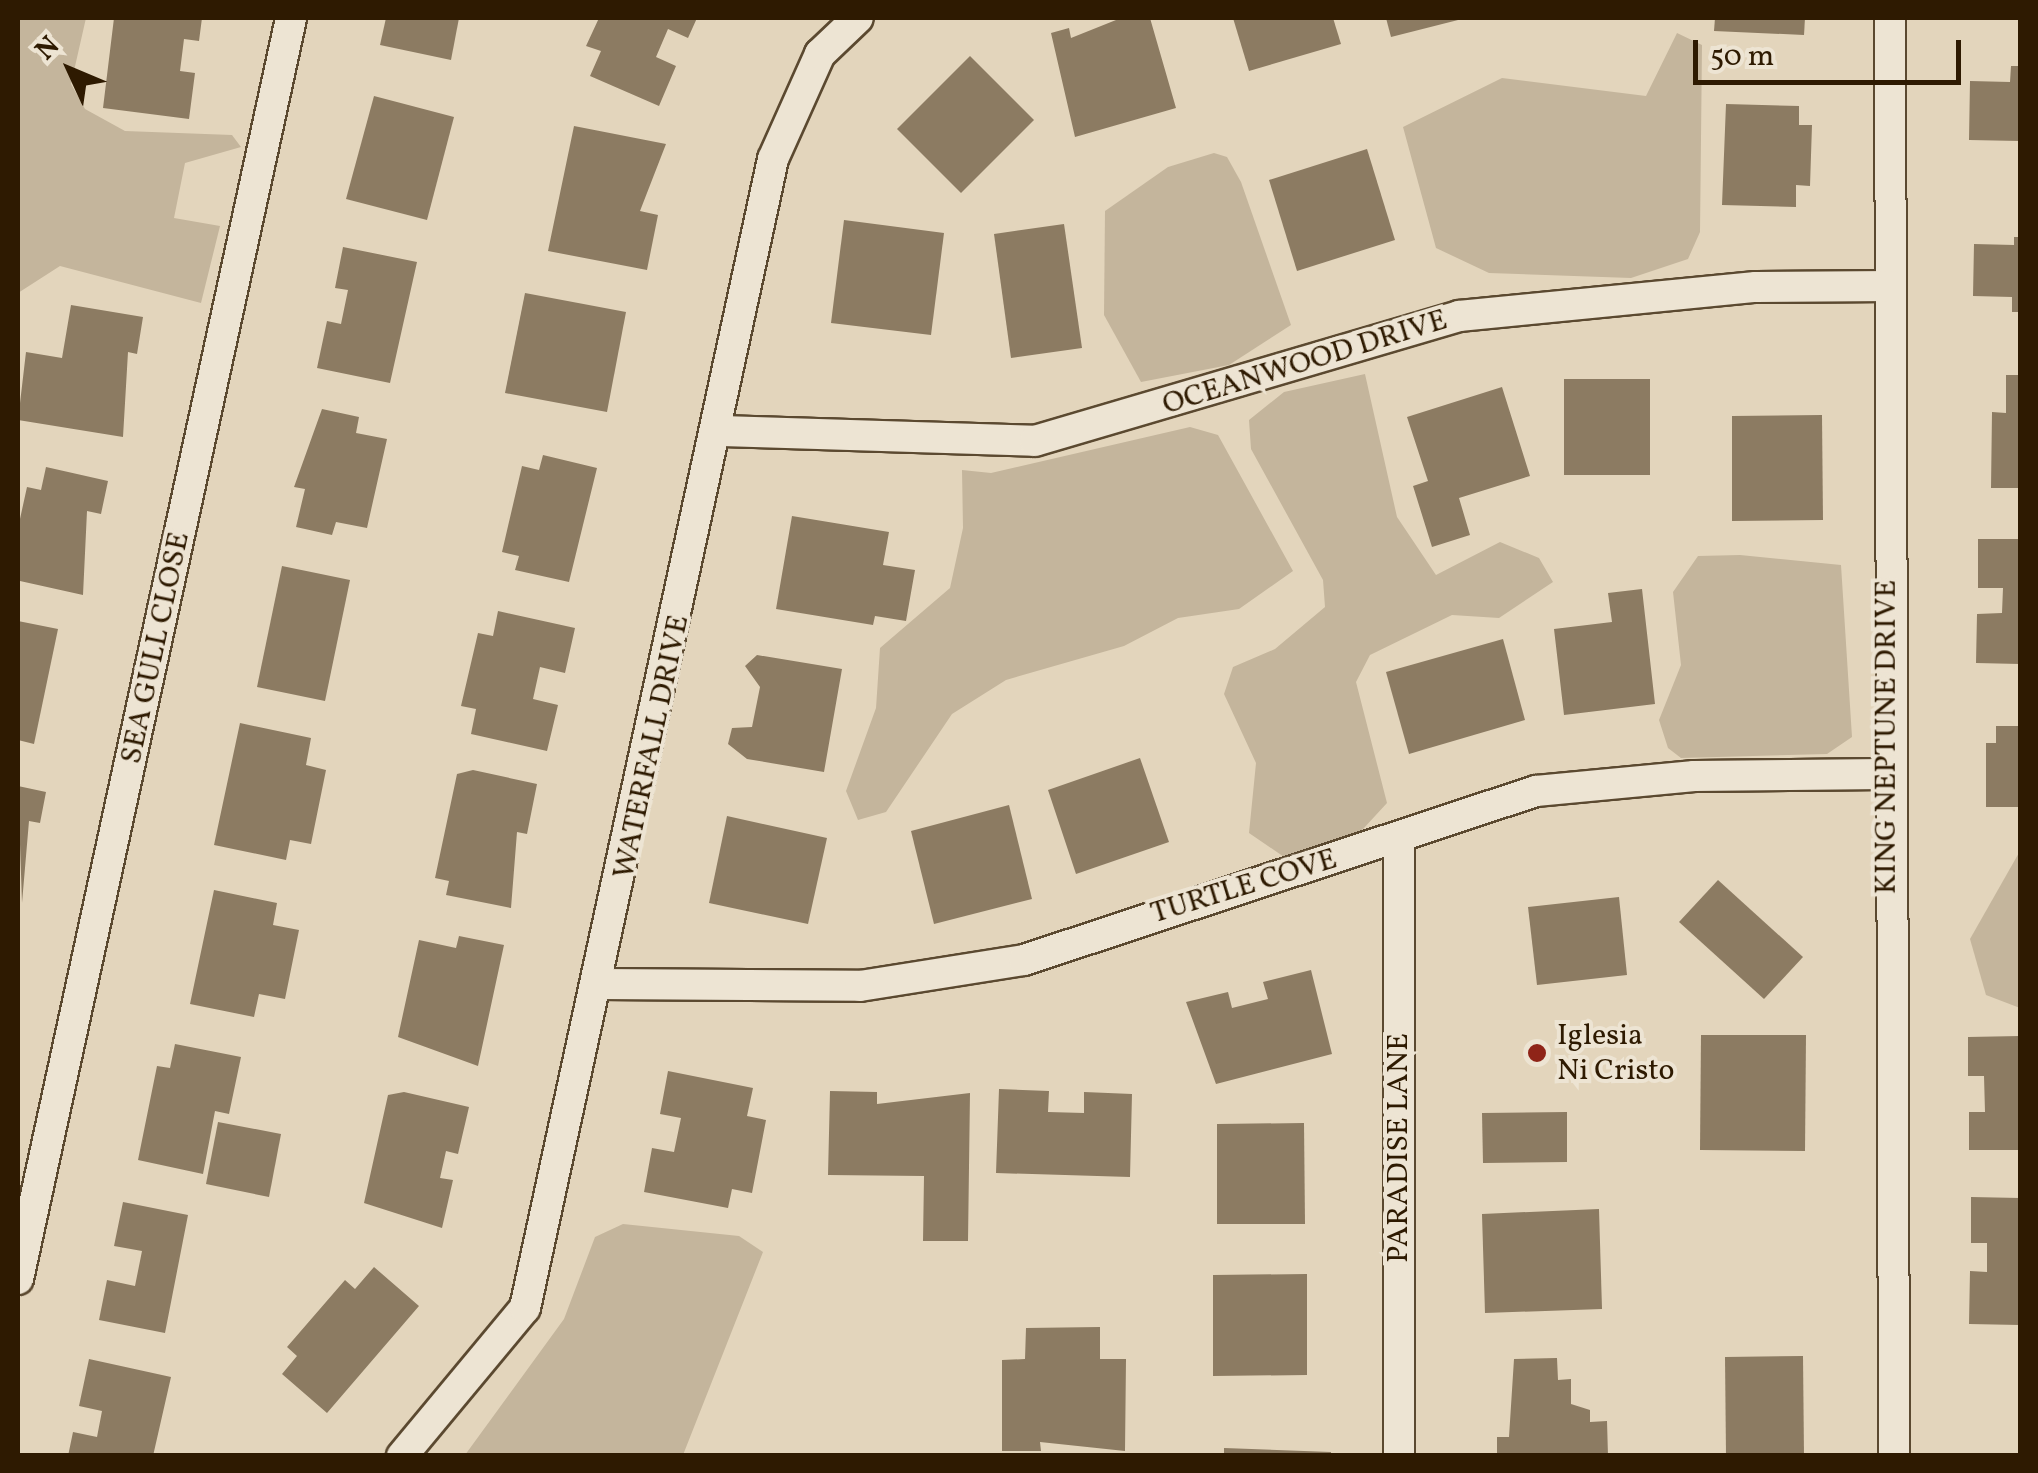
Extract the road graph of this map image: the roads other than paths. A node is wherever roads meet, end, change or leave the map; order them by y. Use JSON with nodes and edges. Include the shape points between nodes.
{"nodes":[{"id":1,"x":291,"y":18,"type":"edge"},
{"id":2,"x":858,"y":18,"type":"edge"},
{"id":3,"x":1890,"y":18,"type":"edge"},
{"id":4,"x":1891,"y":286,"type":"junction"},
{"id":5,"x":721,"y":431,"type":"junction"},
{"id":6,"x":1885,"y":774,"type":"junction"},
{"id":7,"x":1400,"y":840,"type":"junction"},
{"id":8,"x":600,"y":984,"type":"junction"},
{"id":9,"x":18,"y":1278,"type":"edge"},
{"id":10,"x":402,"y":1456,"type":"edge"},
{"id":11,"x":1399,"y":1456,"type":"edge"},
{"id":12,"x":1894,"y":1456,"type":"edge"}],
"edges":[{"from":1,"to":9,"type":"street","name":"SEA GULL CLOSE"},
{"from":2,"to":5,"type":"street","name":"WATERFALL DRIVE","via":[[820,54],[773,159]]},
{"from":3,"to":4,"type":"street","name":"KING NEPTUNE DRIVE"},
{"from":4,"to":5,"type":"street","name":"OCEANWOOD DRIVE","via":[[1756,287],[1460,316],[1034,440]]},
{"from":4,"to":6,"type":"street","name":"KING NEPTUNE DRIVE"},
{"from":5,"to":8,"type":"street","name":"WATERFALL DRIVE"},
{"from":6,"to":7,"type":"street","name":"TURTLE COVE","via":[[1694,776],[1536,791]]},
{"from":6,"to":12,"type":"street","name":"KING NEPTUNE DRIVE"},
{"from":7,"to":8,"type":"street","name":"TURTLE COVE","via":[[1024,960],[860,986]]},
{"from":7,"to":11,"type":"street","name":"PARADISE LANE"},
{"from":8,"to":10,"type":"street","name":"WATERFALL DRIVE","via":[[525,1308]]}]}
